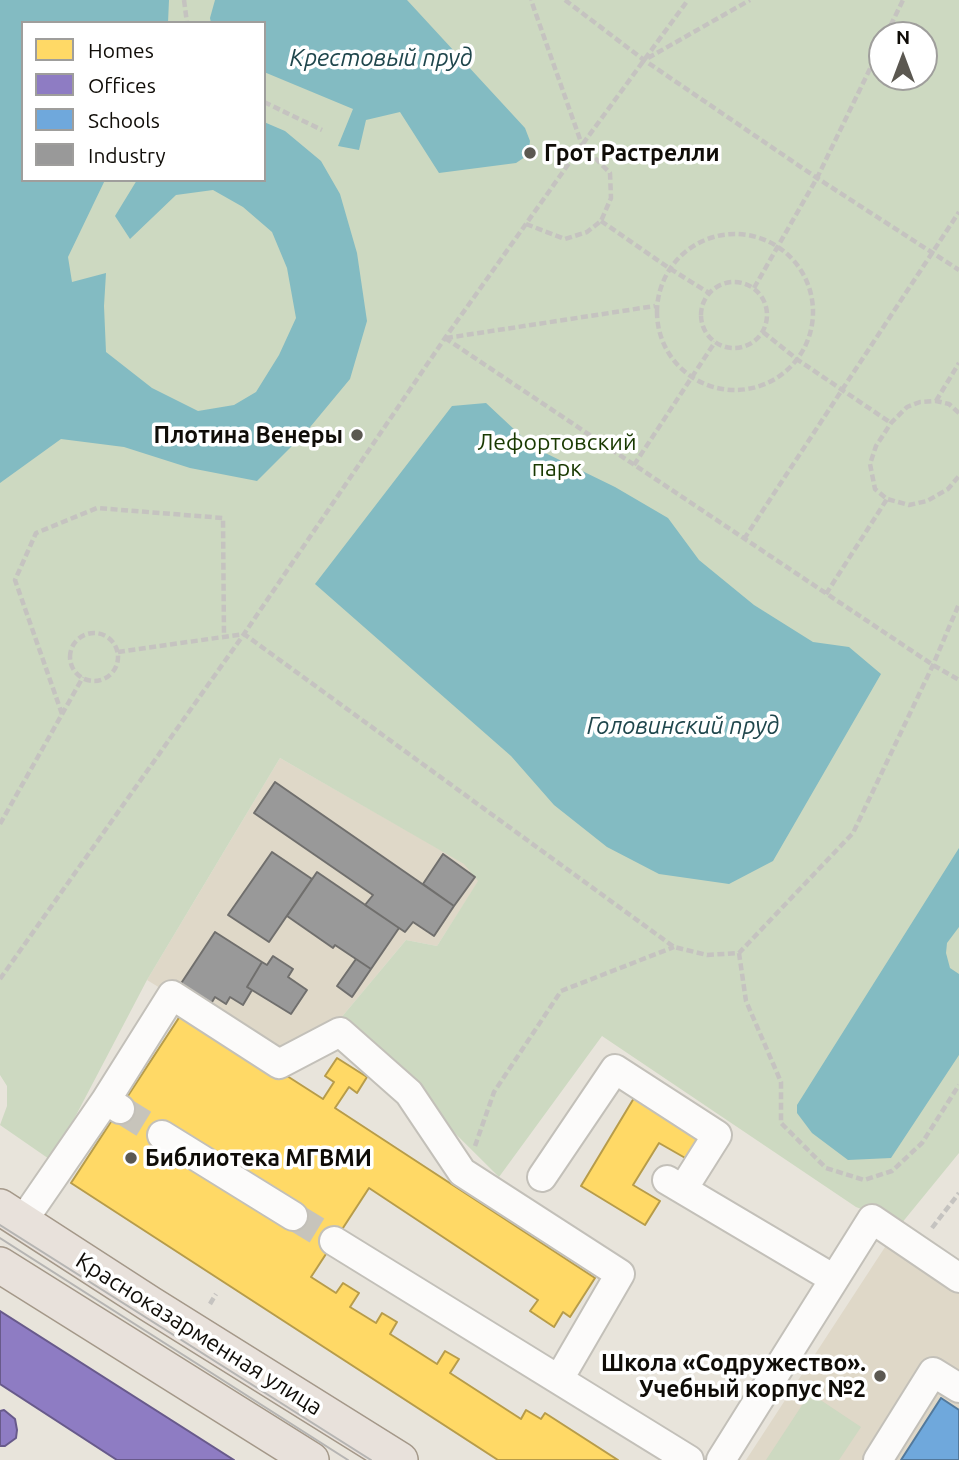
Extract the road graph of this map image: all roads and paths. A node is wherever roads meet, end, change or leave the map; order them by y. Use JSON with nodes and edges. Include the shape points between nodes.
{"nodes":[{"id":1,"x":184,"y":0,"type":"edge"},
{"id":2,"x":531,"y":0,"type":"edge"},
{"id":3,"x":565,"y":0,"type":"edge"},
{"id":4,"x":688,"y":0,"type":"edge"},
{"id":5,"x":750,"y":0,"type":"edge"},
{"id":6,"x":903,"y":0,"type":"edge"},
{"id":7,"x":187,"y":21,"type":"edge"},
{"id":8,"x":893,"y":21,"type":"edge"},
{"id":9,"x":644,"y":60,"type":"junction"},
{"id":10,"x":868,"y":73,"type":"edge"},
{"id":11,"x":266,"y":104,"type":"edge"},
{"id":12,"x":322,"y":130,"type":"dead end"},
{"id":13,"x":582,"y":145,"type":"junction"},
{"id":14,"x":817,"y":177,"type":"junction"},
{"id":15,"x":959,"y":212,"type":"edge"},
{"id":16,"x":601,"y":221,"type":"junction"},
{"id":17,"x":526,"y":224,"type":"junction"},
{"id":18,"x":779,"y":247,"type":"junction"},
{"id":19,"x":933,"y":254,"type":"junction"},
{"id":20,"x":669,"y":268,"type":"junction"},
{"id":21,"x":959,"y":270,"type":"edge"},
{"id":22,"x":754,"y":288,"type":"junction"},
{"id":23,"x":709,"y":293,"type":"junction"},
{"id":24,"x":655,"y":306,"type":"junction"},
{"id":25,"x":763,"y":332,"type":"junction"},
{"id":26,"x":445,"y":338,"type":"junction"},
{"id":27,"x":715,"y":341,"type":"junction"},
{"id":28,"x":798,"y":360,"type":"junction"},
{"id":29,"x":959,"y":363,"type":"edge"},
{"id":30,"x":691,"y":379,"type":"junction"},
{"id":31,"x":843,"y":390,"type":"junction"},
{"id":32,"x":936,"y":401,"type":"junction"},
{"id":33,"x":959,"y":412,"type":"edge"},
{"id":34,"x":891,"y":423,"type":"junction"},
{"id":35,"x":634,"y":465,"type":"junction"},
{"id":36,"x":959,"y":476,"type":"edge"},
{"id":37,"x":887,"y":499,"type":"junction"},
{"id":38,"x":744,"y":540,"type":"junction"},
{"id":39,"x":826,"y":594,"type":"junction"},
{"id":40,"x":959,"y":604,"type":"edge"},
{"id":41,"x":244,"y":634,"type":"junction"},
{"id":42,"x":224,"y":637,"type":"junction"},
{"id":43,"x":118,"y":652,"type":"junction"},
{"id":44,"x":933,"y":665,"type":"junction"},
{"id":45,"x":83,"y":677,"type":"junction"},
{"id":46,"x":959,"y":680,"type":"edge"},
{"id":47,"x":62,"y":713,"type":"junction"},
{"id":48,"x":0,"y":824,"type":"edge"},
{"id":49,"x":674,"y":947,"type":"junction"},
{"id":50,"x":739,"y":953,"type":"junction"},
{"id":51,"x":0,"y":979,"type":"edge"},
{"id":52,"x":959,"y":1085,"type":"edge"},
{"id":53,"x":162,"y":1135,"type":"tunnel mouth"},
{"id":54,"x":462,"y":1172,"type":"junction"},
{"id":55,"x":542,"y":1177,"type":"dead end"},
{"id":56,"x":959,"y":1193,"type":"edge"},
{"id":57,"x":11,"y":1214,"type":"edge"},
{"id":58,"x":293,"y":1216,"type":"tunnel mouth"},
{"id":59,"x":334,"y":1241,"type":"tunnel mouth"},
{"id":60,"x":915,"y":1249,"type":"junction"},
{"id":61,"x":0,"y":1265,"type":"edge"},
{"id":62,"x":959,"y":1278,"type":"edge"},
{"id":63,"x":834,"y":1279,"type":"junction"},
{"id":64,"x":216,"y":1294,"type":"dead end"},
{"id":65,"x":210,"y":1304,"type":"dead end"},
{"id":66,"x":559,"y":1380,"type":"junction"},
{"id":67,"x":959,"y":1388,"type":"edge"},
{"id":68,"x":311,"y":1460,"type":"edge"},
{"id":69,"x":400,"y":1460,"type":"edge"},
{"id":70,"x":689,"y":1460,"type":"edge"},
{"id":71,"x":720,"y":1460,"type":"edge"},
{"id":72,"x":878,"y":1460,"type":"edge"}],
"edges":[{"from":1,"to":7,"type":"path"},
{"from":2,"to":13,"type":"path"},
{"from":3,"to":9,"type":"path"},
{"from":4,"to":9,"type":"path"},
{"from":5,"to":9,"type":"path"},
{"from":6,"to":8,"type":"path"},
{"from":9,"to":13,"type":"path"},
{"from":9,"to":14,"type":"path"},
{"from":10,"to":14,"type":"path"},
{"from":11,"to":12,"type":"path"},
{"from":13,"to":16,"type":"path","via":[[610,173],[611,198]]},
{"from":13,"to":17,"type":"path"},
{"from":14,"to":18,"type":"path"},
{"from":14,"to":19,"type":"path"},
{"from":15,"to":19,"type":"path"},
{"from":16,"to":17,"type":"path","via":[[587,232],[565,239]]},
{"from":16,"to":20,"type":"path"},
{"from":17,"to":26,"type":"path"},
{"from":18,"to":20,"type":"path","via":[[751,235],[720,235],[691,246]]},
{"from":18,"to":22,"type":"path"},
{"from":18,"to":28,"type":"path","via":[[798,265],[810,287],[814,312],[810,338]]},
{"from":19,"to":21,"type":"path"},
{"from":19,"to":31,"type":"path"},
{"from":20,"to":23,"type":"path"},
{"from":20,"to":24,"type":"path"},
{"from":22,"to":23,"type":"path","via":[[731,282]]},
{"from":22,"to":25,"type":"path","via":[[767,309]]},
{"from":23,"to":27,"type":"path","via":[[701,318]]},
{"from":24,"to":26,"type":"path"},
{"from":24,"to":30,"type":"path","via":[[658,334],[671,359]]},
{"from":25,"to":27,"type":"path","via":[[741,348]]},
{"from":25,"to":28,"type":"path"},
{"from":26,"to":35,"type":"path"},
{"from":26,"to":41,"type":"path"},
{"from":27,"to":30,"type":"path"},
{"from":28,"to":30,"type":"path","via":[[776,380],[748,390],[719,390]]},
{"from":28,"to":31,"type":"path"},
{"from":29,"to":32,"type":"path"},
{"from":30,"to":35,"type":"path"},
{"from":31,"to":34,"type":"path"},
{"from":31,"to":38,"type":"path"},
{"from":32,"to":33,"type":"path"},
{"from":32,"to":34,"type":"path","via":[[907,407]]},
{"from":34,"to":37,"type":"path","via":[[870,464],[875,489]]},
{"from":35,"to":38,"type":"path"},
{"from":36,"to":37,"type":"path","via":[[927,501],[909,505]]},
{"from":37,"to":39,"type":"path"},
{"from":38,"to":39,"type":"path"},
{"from":39,"to":44,"type":"path"},
{"from":40,"to":44,"type":"path"},
{"from":41,"to":42,"type":"path"},
{"from":41,"to":49,"type":"path"},
{"from":41,"to":51,"type":"path"},
{"from":42,"to":43,"type":"path"},
{"from":42,"to":47,"type":"path","via":[[223,518],[97,508],[36,533],[15,580]]},
{"from":43,"to":45,"type":"path","via":[[118,662],[107,677]]},
{"from":43,"to":45,"type":"path","via":[[99,633],[81,637],[71,661]]},
{"from":44,"to":46,"type":"path"},
{"from":44,"to":50,"type":"path","via":[[853,833]]},
{"from":45,"to":47,"type":"path"},
{"from":47,"to":48,"type":"path"},
{"from":49,"to":50,"type":"path","via":[[707,955]]},
{"from":49,"to":54,"type":"path","via":[[561,991],[494,1092]]},
{"from":50,"to":52,"type":"path","via":[[746,1001],[781,1083],[781,1123],[826,1168],[864,1180],[892,1171],[922,1143]]},
{"from":53,"to":58,"type":"lane"},
{"from":54,"to":57,"type":"lane","via":[[409,1093],[340,1032],[279,1064],[172,995],[113,1105]]},
{"from":54,"to":66,"type":"lane","via":[[620,1274]]},
{"from":55,"to":63,"type":"lane","via":[[615,1069],[717,1135],[675,1184]]},
{"from":56,"to":60,"type":"path"},
{"from":57,"to":69,"type":"main road","name":"Красноказарменная улица"},
{"from":59,"to":66,"type":"lane"},
{"from":60,"to":62,"type":"lane"},
{"from":60,"to":63,"type":"lane","via":[[872,1219]]},
{"from":61,"to":68,"type":"main road","name":"Красноказарменная улица"},
{"from":63,"to":71,"type":"lane"},
{"from":64,"to":65,"type":"path"},
{"from":66,"to":70,"type":"lane"},
{"from":67,"to":72,"type":"lane","via":[[933,1372]]}]}
